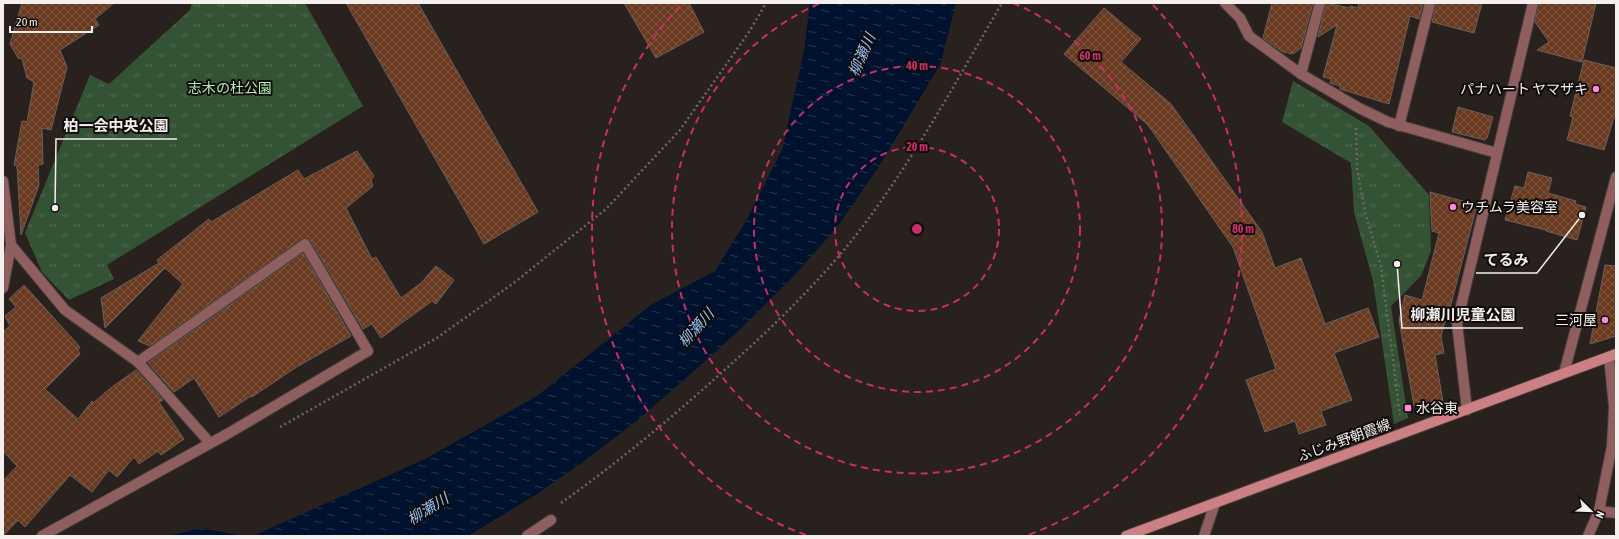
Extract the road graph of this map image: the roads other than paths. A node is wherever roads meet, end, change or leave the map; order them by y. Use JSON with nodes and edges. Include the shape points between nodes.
{"nodes":[{"id":1,"x":1225,"y":3,"type":"edge"},
{"id":2,"x":1320,"y":3,"type":"edge"},
{"id":3,"x":1430,"y":3,"type":"edge"},
{"id":4,"x":1533,"y":3,"type":"edge"},
{"id":5,"x":1300,"y":74,"type":"junction"},
{"id":6,"x":1399,"y":126,"type":"junction"},
{"id":7,"x":1497,"y":153,"type":"junction"},
{"id":8,"x":1616,"y":177,"type":"edge"},
{"id":9,"x":3,"y":180,"type":"edge"},
{"id":10,"x":11,"y":245,"type":"junction"},
{"id":11,"x":3,"y":288,"type":"edge"},
{"id":12,"x":1613,"y":355,"type":"edge"},
{"id":13,"x":138,"y":362,"type":"junction"},
{"id":14,"x":1564,"y":373,"type":"junction"},
{"id":15,"x":1467,"y":410,"type":"junction"},
{"id":16,"x":210,"y":443,"type":"junction"},
{"id":17,"x":1215,"y":503,"type":"junction"},
{"id":18,"x":1598,"y":511,"type":"junction"},
{"id":19,"x":1616,"y":513,"type":"edge"},
{"id":20,"x":550,"y":520,"type":"road end"},
{"id":21,"x":42,"y":536,"type":"edge"},
{"id":22,"x":527,"y":536,"type":"edge"},
{"id":23,"x":1126,"y":536,"type":"edge"},
{"id":24,"x":1204,"y":536,"type":"edge"},
{"id":25,"x":1588,"y":536,"type":"edge"}],
"edges":[{"from":1,"to":5,"type":"street","via":[[1240,18],[1249,36]]},
{"from":2,"to":5,"type":"street"},
{"from":3,"to":6,"type":"street"},
{"from":4,"to":7,"type":"street"},
{"from":5,"to":6,"type":"street","via":[[1359,108]]},
{"from":6,"to":7,"type":"street"},
{"from":7,"to":15,"type":"street","via":[[1457,323]]},
{"from":8,"to":14,"type":"street"},
{"from":9,"to":10,"type":"street"},
{"from":10,"to":11,"type":"street"},
{"from":10,"to":13,"type":"street","via":[[65,310]]},
{"from":12,"to":14,"type":"main road","name":"ふじみ野朝霞線"},
{"from":12,"to":18,"type":"street","via":[[1612,446]]},
{"from":13,"to":16,"type":"street"},
{"from":13,"to":16,"type":"street","via":[[305,244],[368,351]]},
{"from":14,"to":15,"type":"main road","name":"ふじみ野朝霞線"},
{"from":15,"to":17,"type":"main road","name":"ふじみ野朝霞線"},
{"from":16,"to":21,"type":"street"},
{"from":17,"to":23,"type":"main road","name":"ふじみ野朝霞線"},
{"from":17,"to":24,"type":"street"},
{"from":18,"to":19,"type":"street"},
{"from":18,"to":25,"type":"street"},
{"from":20,"to":22,"type":"street"}]}
